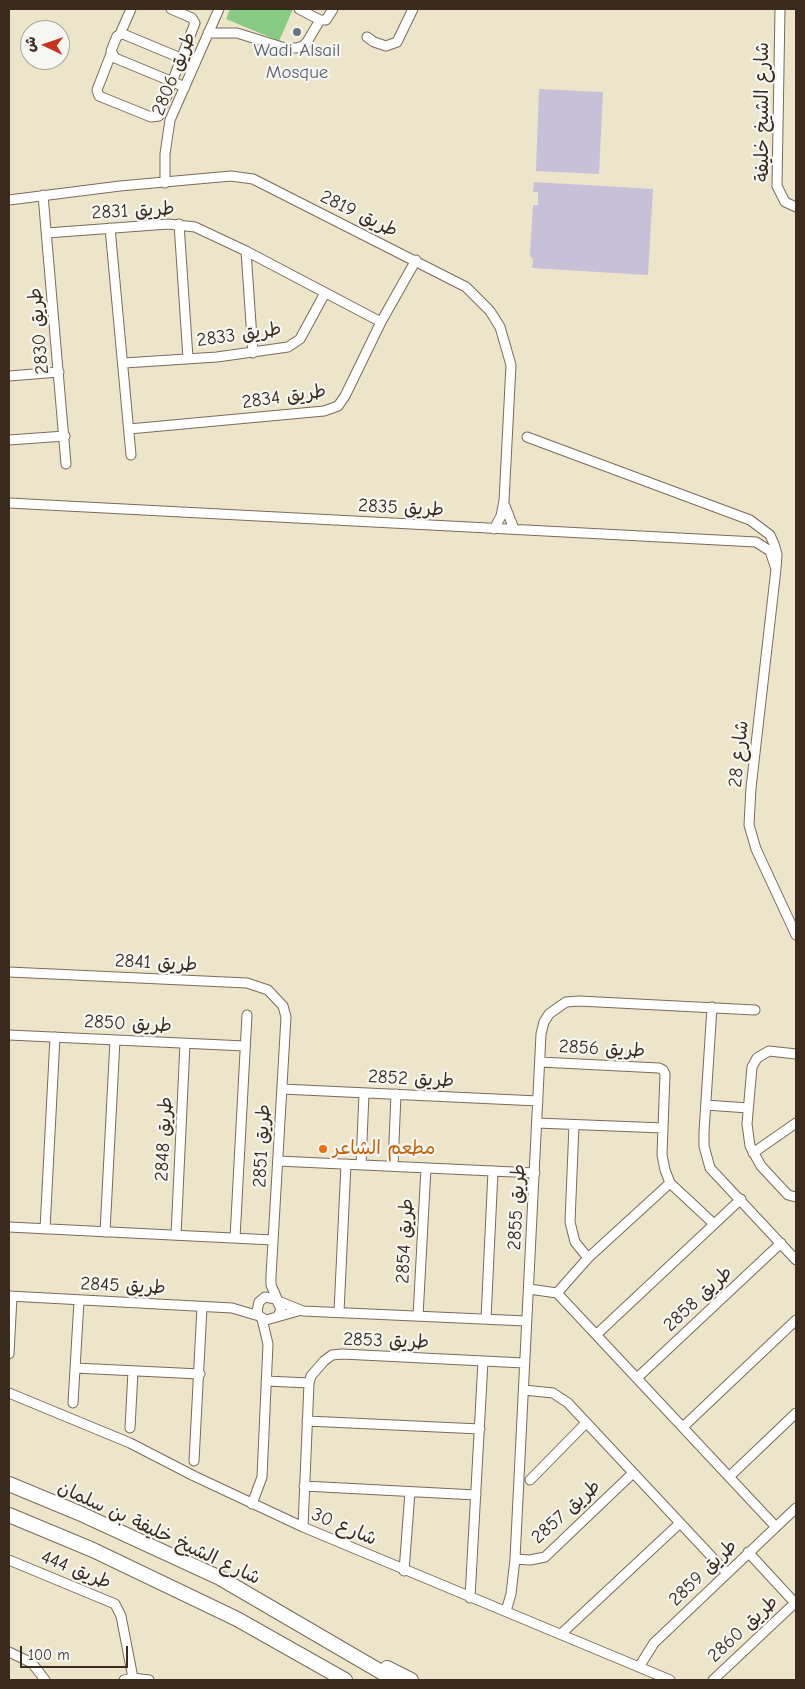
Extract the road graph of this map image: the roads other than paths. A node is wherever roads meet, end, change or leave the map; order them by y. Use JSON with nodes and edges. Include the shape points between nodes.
{"nodes":[{"id":1,"x":130,"y":9,"type":"edge"},
{"id":2,"x":170,"y":9,"type":"edge"},
{"id":3,"x":219,"y":9,"type":"edge"},
{"id":4,"x":299,"y":9,"type":"edge"},
{"id":5,"x":333,"y":9,"type":"edge"},
{"id":6,"x":413,"y":9,"type":"edge"},
{"id":7,"x":780,"y":9,"type":"edge"},
{"id":8,"x":320,"y":20,"type":"junction"},
{"id":9,"x":208,"y":33,"type":"junction"},
{"id":10,"x":120,"y":34,"type":"junction"},
{"id":11,"x":367,"y":37,"type":"dead end"},
{"id":12,"x":111,"y":54,"type":"junction"},
{"id":13,"x":181,"y":58,"type":"junction"},
{"id":14,"x":195,"y":64,"type":"junction"},
{"id":15,"x":172,"y":82,"type":"junction"},
{"id":16,"x":185,"y":87,"type":"junction"},
{"id":17,"x":164,"y":183,"type":"junction"},
{"id":18,"x":43,"y":195,"type":"junction"},
{"id":19,"x":9,"y":200,"type":"edge"},
{"id":20,"x":796,"y":207,"type":"edge"},
{"id":21,"x":179,"y":224,"type":"junction"},
{"id":22,"x":110,"y":228,"type":"junction"},
{"id":23,"x":46,"y":233,"type":"junction"},
{"id":24,"x":246,"y":251,"type":"junction"},
{"id":25,"x":416,"y":260,"type":"junction"},
{"id":26,"x":325,"y":293,"type":"junction"},
{"id":27,"x":381,"y":322,"type":"junction"},
{"id":28,"x":253,"y":353,"type":"junction"},
{"id":29,"x":188,"y":358,"type":"junction"},
{"id":30,"x":124,"y":363,"type":"junction"},
{"id":31,"x":59,"y":372,"type":"junction"},
{"id":32,"x":9,"y":376,"type":"edge"},
{"id":33,"x":129,"y":429,"type":"junction"},
{"id":34,"x":65,"y":436,"type":"junction"},
{"id":35,"x":527,"y":437,"type":"dead end"},
{"id":36,"x":9,"y":440,"type":"edge"},
{"id":37,"x":131,"y":455,"type":"dead end"},
{"id":38,"x":66,"y":464,"type":"dead end"},
{"id":39,"x":504,"y":501,"type":"junction"},
{"id":40,"x":9,"y":503,"type":"edge"},
{"id":41,"x":494,"y":529,"type":"junction"},
{"id":42,"x":514,"y":529,"type":"junction"},
{"id":43,"x":776,"y":569,"type":"junction"},
{"id":44,"x":796,"y":935,"type":"edge"},
{"id":45,"x":9,"y":972,"type":"edge"},
{"id":46,"x":712,"y":1007,"type":"junction"},
{"id":47,"x":755,"y":1010,"type":"dead end"},
{"id":48,"x":247,"y":1015,"type":"dead end"},
{"id":49,"x":286,"y":1017,"type":"joint"},
{"id":50,"x":9,"y":1035,"type":"edge"},
{"id":51,"x":55,"y":1037,"type":"junction"},
{"id":52,"x":115,"y":1040,"type":"junction"},
{"id":53,"x":185,"y":1044,"type":"junction"},
{"id":54,"x":245,"y":1046,"type":"junction"},
{"id":55,"x":796,"y":1054,"type":"edge"},
{"id":56,"x":540,"y":1062,"type":"junction"},
{"id":57,"x":282,"y":1089,"type":"junction"},
{"id":58,"x":364,"y":1093,"type":"junction"},
{"id":59,"x":396,"y":1094,"type":"junction"},
{"id":60,"x":538,"y":1101,"type":"junction"},
{"id":61,"x":706,"y":1105,"type":"junction"},
{"id":62,"x":748,"y":1108,"type":"junction"},
{"id":63,"x":796,"y":1122,"type":"edge"},
{"id":64,"x":538,"y":1123,"type":"junction"},
{"id":65,"x":574,"y":1125,"type":"junction"},
{"id":66,"x":662,"y":1128,"type":"junction"},
{"id":67,"x":753,"y":1153,"type":"junction"},
{"id":68,"x":278,"y":1161,"type":"junction"},
{"id":69,"x":346,"y":1164,"type":"junction"},
{"id":70,"x":361,"y":1165,"type":"junction"},
{"id":71,"x":393,"y":1166,"type":"junction"},
{"id":72,"x":426,"y":1168,"type":"junction"},
{"id":73,"x":493,"y":1171,"type":"junction"},
{"id":74,"x":535,"y":1173,"type":"junction"},
{"id":75,"x":670,"y":1182,"type":"junction"},
{"id":76,"x":796,"y":1197,"type":"edge"},
{"id":77,"x":741,"y":1199,"type":"junction"},
{"id":78,"x":714,"y":1224,"type":"junction"},
{"id":79,"x":9,"y":1227,"type":"edge"},
{"id":80,"x":45,"y":1229,"type":"junction"},
{"id":81,"x":105,"y":1232,"type":"junction"},
{"id":82,"x":176,"y":1235,"type":"junction"},
{"id":83,"x":235,"y":1238,"type":"junction"},
{"id":84,"x":273,"y":1240,"type":"junction"},
{"id":85,"x":781,"y":1244,"type":"junction"},
{"id":86,"x":588,"y":1258,"type":"junction"},
{"id":87,"x":796,"y":1260,"type":"edge"},
{"id":88,"x":271,"y":1276,"type":"junction"},
{"id":89,"x":529,"y":1289,"type":"junction"},
{"id":90,"x":557,"y":1293,"type":"junction"},
{"id":91,"x":10,"y":1297,"type":"edge"},
{"id":92,"x":79,"y":1300,"type":"junction"},
{"id":93,"x":260,"y":1300,"type":"junction"},
{"id":94,"x":278,"y":1301,"type":"junction"},
{"id":95,"x":202,"y":1307,"type":"junction"},
{"id":96,"x":232,"y":1308,"type":"junction"},
{"id":97,"x":303,"y":1311,"type":"junction"},
{"id":98,"x":339,"y":1312,"type":"junction"},
{"id":99,"x":418,"y":1316,"type":"junction"},
{"id":100,"x":261,"y":1317,"type":"junction"},
{"id":101,"x":277,"y":1317,"type":"junction"},
{"id":102,"x":486,"y":1319,"type":"junction"},
{"id":103,"x":796,"y":1320,"type":"edge"},
{"id":104,"x":526,"y":1321,"type":"junction"},
{"id":105,"x":597,"y":1334,"type":"junction"},
{"id":106,"x":268,"y":1344,"type":"junction"},
{"id":107,"x":9,"y":1354,"type":"edge"},
{"id":108,"x":483,"y":1361,"type":"junction"},
{"id":109,"x":524,"y":1363,"type":"junction"},
{"id":110,"x":75,"y":1368,"type":"junction"},
{"id":111,"x":133,"y":1371,"type":"junction"},
{"id":112,"x":200,"y":1374,"type":"junction"},
{"id":113,"x":637,"y":1378,"type":"junction"},
{"id":114,"x":266,"y":1381,"type":"junction"},
{"id":115,"x":309,"y":1383,"type":"junction"},
{"id":116,"x":524,"y":1390,"type":"junction"},
{"id":117,"x":9,"y":1393,"type":"edge"},
{"id":118,"x":74,"y":1403,"type":"dead end"},
{"id":119,"x":796,"y":1413,"type":"edge"},
{"id":120,"x":307,"y":1421,"type":"junction"},
{"id":121,"x":586,"y":1424,"type":"junction"},
{"id":122,"x":683,"y":1427,"type":"junction"},
{"id":123,"x":130,"y":1428,"type":"dead end"},
{"id":124,"x":480,"y":1429,"type":"junction"},
{"id":125,"x":194,"y":1461,"type":"dead end"},
{"id":126,"x":632,"y":1473,"type":"junction"},
{"id":127,"x":730,"y":1476,"type":"junction"},
{"id":128,"x":530,"y":1480,"type":"dead end"},
{"id":129,"x":9,"y":1484,"type":"edge"},
{"id":130,"x":304,"y":1486,"type":"junction"},
{"id":131,"x":410,"y":1492,"type":"junction"},
{"id":132,"x":476,"y":1496,"type":"junction"},
{"id":133,"x":252,"y":1504,"type":"junction"},
{"id":134,"x":796,"y":1508,"type":"edge"},
{"id":135,"x":9,"y":1515,"type":"edge"},
{"id":136,"x":680,"y":1523,"type":"junction"},
{"id":137,"x":303,"y":1527,"type":"junction"},
{"id":138,"x":776,"y":1527,"type":"junction"},
{"id":139,"x":748,"y":1552,"type":"junction"},
{"id":140,"x":515,"y":1559,"type":"junction"},
{"id":141,"x":9,"y":1560,"type":"edge"},
{"id":142,"x":404,"y":1571,"type":"junction"},
{"id":143,"x":726,"y":1572,"type":"junction"},
{"id":144,"x":470,"y":1598,"type":"junction"},
{"id":145,"x":796,"y":1602,"type":"edge"},
{"id":146,"x":506,"y":1612,"type":"junction"},
{"id":147,"x":561,"y":1634,"type":"junction"},
{"id":148,"x":9,"y":1652,"type":"edge"},
{"id":149,"x":356,"y":1657,"type":"junction"},
{"id":150,"x":639,"y":1667,"type":"junction"},
{"id":151,"x":129,"y":1679,"type":"edge"},
{"id":152,"x":45,"y":1680,"type":"edge"},
{"id":153,"x":149,"y":1680,"type":"edge"},
{"id":154,"x":345,"y":1680,"type":"edge"},
{"id":155,"x":395,"y":1680,"type":"edge"},
{"id":156,"x":411,"y":1680,"type":"edge"},
{"id":157,"x":670,"y":1680,"type":"edge"},
{"id":158,"x":713,"y":1680,"type":"edge"}],
"edges":[{"from":1,"to":10,"type":"street"},
{"from":2,"to":13,"type":"street","via":[[192,18],[195,24]]},
{"from":3,"to":9,"type":"street","name":"طريق 2806"},
{"from":4,"to":8,"type":"street"},
{"from":5,"to":8,"type":"street","via":[[326,20]]},
{"from":6,"to":11,"type":"street","via":[[397,42],[386,46]]},
{"from":7,"to":20,"type":"street","name":"شارع الشيخ خليفة","via":[[777,186],[785,202]]},
{"from":8,"to":9,"type":"street","via":[[307,42],[296,48],[285,48],[237,33]]},
{"from":9,"to":14,"type":"street","name":"طريق 2806"},
{"from":10,"to":12,"type":"street"},
{"from":10,"to":13,"type":"street"},
{"from":12,"to":15,"type":"street"},
{"from":12,"to":15,"type":"street","via":[[97,90],[99,96],[155,117]]},
{"from":13,"to":14,"type":"street"},
{"from":13,"to":15,"type":"street"},
{"from":14,"to":16,"type":"street","name":"طريق 2806"},
{"from":15,"to":16,"type":"street"},
{"from":16,"to":17,"type":"street","name":"طريق 2806","via":[[170,120]]},
{"from":17,"to":18,"type":"street","name":"طريق 2819"},
{"from":17,"to":25,"type":"street","name":"طريق 2819","via":[[231,176],[252,179]]},
{"from":18,"to":19,"type":"street","name":"طريق 2819"},
{"from":18,"to":23,"type":"street","name":"طريق 2830"},
{"from":21,"to":22,"type":"street","name":"طريق 2831"},
{"from":21,"to":24,"type":"street","name":"طريق 2831","via":[[195,227]]},
{"from":21,"to":29,"type":"street","name":"طريق 2833"},
{"from":22,"to":23,"type":"street","name":"طريق 2831"},
{"from":22,"to":30,"type":"street"},
{"from":23,"to":31,"type":"street","name":"طريق 2830"},
{"from":24,"to":26,"type":"street","name":"طريق 2831"},
{"from":24,"to":28,"type":"street"},
{"from":25,"to":27,"type":"street","name":"طريق 2834"},
{"from":25,"to":39,"type":"street","name":"طريق 2819","via":[[452,278],[479,298],[500,327],[507,345],[511,385]]},
{"from":26,"to":27,"type":"street","name":"طريق 2831"},
{"from":26,"to":28,"type":"street","name":"طريق 2833","via":[[300,339],[281,349]]},
{"from":27,"to":33,"type":"street","name":"طريق 2834","via":[[345,396],[338,406],[331,409]]},
{"from":28,"to":29,"type":"street","name":"طريق 2833"},
{"from":29,"to":30,"type":"street","name":"طريق 2833"},
{"from":30,"to":33,"type":"street"},
{"from":31,"to":32,"type":"street"},
{"from":31,"to":34,"type":"street","name":"طريق 2830"},
{"from":33,"to":37,"type":"street"},
{"from":34,"to":36,"type":"street"},
{"from":34,"to":38,"type":"street","name":"طريق 2830"},
{"from":35,"to":43,"type":"street","name":"شارع 28","via":[[750,520],[770,535],[777,554]]},
{"from":39,"to":41,"type":"street","name":"طريق 2819"},
{"from":39,"to":42,"type":"street","name":"طريق 2819"},
{"from":40,"to":41,"type":"street","name":"طريق 2835"},
{"from":41,"to":42,"type":"street","name":"طريق 2835"},
{"from":42,"to":43,"type":"street","name":"طريق 2835","via":[[756,542],[770,551]]},
{"from":43,"to":44,"type":"street","name":"شارع 28","via":[[749,825],[756,849]]},
{"from":45,"to":49,"type":"street","name":"طريق 2841","via":[[258,985],[276,997]]},
{"from":46,"to":47,"type":"street","name":"طريق 2855"},
{"from":46,"to":56,"type":"street","name":"طريق 2855","via":[[566,1002],[549,1014],[544,1022]]},
{"from":46,"to":61,"type":"street"},
{"from":48,"to":54,"type":"street"},
{"from":49,"to":57,"type":"street","name":"طريق 2851"},
{"from":50,"to":51,"type":"street","name":"طريق 2850"},
{"from":51,"to":52,"type":"street","name":"طريق 2850"},
{"from":51,"to":80,"type":"street"},
{"from":52,"to":53,"type":"street","name":"طريق 2850"},
{"from":52,"to":81,"type":"street"},
{"from":53,"to":54,"type":"street","name":"طريق 2850"},
{"from":53,"to":82,"type":"street","name":"طريق 2848"},
{"from":54,"to":83,"type":"street"},
{"from":55,"to":62,"type":"street","via":[[769,1051],[757,1058],[752,1067]]},
{"from":56,"to":60,"type":"street","name":"طريق 2855"},
{"from":56,"to":66,"type":"street","name":"طريق 2856","via":[[663,1070]]},
{"from":57,"to":58,"type":"street","name":"طريق 2852"},
{"from":57,"to":68,"type":"street","name":"طريق 2851"},
{"from":58,"to":59,"type":"street","name":"طريق 2852"},
{"from":58,"to":70,"type":"street"},
{"from":59,"to":60,"type":"street","name":"طريق 2852"},
{"from":59,"to":71,"type":"street"},
{"from":60,"to":64,"type":"street","name":"طريق 2855"},
{"from":61,"to":62,"type":"street"},
{"from":61,"to":77,"type":"street","via":[[704,1146],[710,1168]]},
{"from":62,"to":67,"type":"street","via":[[747,1131]]},
{"from":63,"to":67,"type":"street"},
{"from":64,"to":65,"type":"street"},
{"from":64,"to":74,"type":"street","name":"طريق 2855"},
{"from":65,"to":66,"type":"street"},
{"from":65,"to":86,"type":"street","via":[[570,1222],[575,1242]]},
{"from":66,"to":75,"type":"street","name":"طريق 2856","via":[[662,1155]]},
{"from":67,"to":76,"type":"street","via":[[788,1195]]},
{"from":68,"to":69,"type":"street"},
{"from":68,"to":84,"type":"street","name":"طريق 2851"},
{"from":69,"to":70,"type":"street"},
{"from":69,"to":98,"type":"street"},
{"from":70,"to":71,"type":"street"},
{"from":71,"to":72,"type":"street"},
{"from":72,"to":73,"type":"street"},
{"from":72,"to":99,"type":"street","name":"طريق 2854"},
{"from":73,"to":74,"type":"street"},
{"from":73,"to":102,"type":"street"},
{"from":74,"to":89,"type":"street","name":"طريق 2855"},
{"from":75,"to":78,"type":"street","name":"طريق 2856"},
{"from":75,"to":86,"type":"street"},
{"from":77,"to":78,"type":"street"},
{"from":77,"to":85,"type":"street"},
{"from":78,"to":105,"type":"street"},
{"from":79,"to":80,"type":"street"},
{"from":80,"to":81,"type":"street"},
{"from":81,"to":82,"type":"street"},
{"from":82,"to":83,"type":"street"},
{"from":83,"to":84,"type":"street"},
{"from":84,"to":88,"type":"street","name":"طريق 2851"},
{"from":85,"to":87,"type":"street"},
{"from":85,"to":113,"type":"street","name":"طريق 2858"},
{"from":86,"to":90,"type":"street"},
{"from":88,"to":93,"type":"street","name":"طريق 2851","via":[[267,1292]]},
{"from":88,"to":94,"type":"street","name":"طريق 2851"},
{"from":89,"to":90,"type":"street"},
{"from":89,"to":104,"type":"street","name":"طريق 2855"},
{"from":90,"to":105,"type":"street"},
{"from":91,"to":92,"type":"street","name":"طريق 2845"},
{"from":91,"to":107,"type":"street","name":"طريق 2845"},
{"from":92,"to":95,"type":"street","name":"طريق 2845"},
{"from":92,"to":110,"type":"street"},
{"from":93,"to":94,"type":"street","via":[[272,1297]]},
{"from":93,"to":96,"type":"street","name":"طريق 2845"},
{"from":93,"to":100,"type":"street","via":[[257,1306]]},
{"from":94,"to":97,"type":"street"},
{"from":94,"to":101,"type":"street","via":[[281,1308]]},
{"from":95,"to":96,"type":"street","name":"طريق 2845"},
{"from":95,"to":112,"type":"street"},
{"from":96,"to":100,"type":"street","name":"طريق 2845"},
{"from":97,"to":98,"type":"street"},
{"from":97,"to":101,"type":"street"},
{"from":98,"to":99,"type":"street"},
{"from":99,"to":102,"type":"street"},
{"from":100,"to":101,"type":"street"},
{"from":100,"to":106,"type":"street"},
{"from":101,"to":106,"type":"street"},
{"from":102,"to":104,"type":"street"},
{"from":103,"to":122,"type":"street"},
{"from":104,"to":109,"type":"street","name":"طريق 2855"},
{"from":105,"to":113,"type":"street"},
{"from":106,"to":114,"type":"street"},
{"from":108,"to":109,"type":"street","name":"طريق 2853"},
{"from":108,"to":115,"type":"street","name":"طريق 2853","via":[[332,1355],[324,1360]]},
{"from":108,"to":124,"type":"street"},
{"from":109,"to":116,"type":"street","name":"طريق 2855"},
{"from":110,"to":111,"type":"street"},
{"from":110,"to":118,"type":"street"},
{"from":111,"to":112,"type":"street"},
{"from":111,"to":123,"type":"street"},
{"from":112,"to":125,"type":"street"},
{"from":113,"to":122,"type":"street"},
{"from":114,"to":115,"type":"street"},
{"from":114,"to":133,"type":"street","via":[[262,1477]]},
{"from":115,"to":120,"type":"street","name":"طريق 2853"},
{"from":116,"to":121,"type":"street","via":[[561,1397]]},
{"from":116,"to":140,"type":"street","name":"طريق 2855"},
{"from":117,"to":133,"type":"street","name":"شارع 30","via":[[130,1443]]},
{"from":119,"to":127,"type":"street"},
{"from":120,"to":124,"type":"street"},
{"from":120,"to":130,"type":"street","name":"طريق 2853"},
{"from":121,"to":126,"type":"street"},
{"from":121,"to":128,"type":"street"},
{"from":122,"to":127,"type":"street"},
{"from":124,"to":132,"type":"street"},
{"from":126,"to":136,"type":"street"},
{"from":126,"to":140,"type":"street","name":"طريق 2857","via":[[545,1557]]},
{"from":127,"to":138,"type":"street"},
{"from":129,"to":149,"type":"highway","name":"شارع الشيخ خليفة بن سلمان","via":[[220,1578]]},
{"from":130,"to":131,"type":"street"},
{"from":130,"to":137,"type":"street","name":"طريق 2853"},
{"from":131,"to":132,"type":"street"},
{"from":131,"to":142,"type":"street"},
{"from":132,"to":144,"type":"street"},
{"from":133,"to":137,"type":"street","name":"شارع 30"},
{"from":134,"to":138,"type":"street","name":"طريق 2859"},
{"from":135,"to":154,"type":"highway","via":[[93,1550],[237,1619]]},
{"from":136,"to":143,"type":"street"},
{"from":136,"to":147,"type":"street"},
{"from":137,"to":142,"type":"street","name":"شارع 30"},
{"from":138,"to":139,"type":"street","name":"طريق 2859"},
{"from":139,"to":143,"type":"street","name":"طريق 2859"},
{"from":139,"to":145,"type":"street"},
{"from":140,"to":146,"type":"street","name":"طريق 2855"},
{"from":141,"to":151,"type":"street","name":"طريق 444","via":[[115,1604],[121,1616]]},
{"from":142,"to":144,"type":"street","name":"شارع 30"},
{"from":143,"to":150,"type":"street","name":"طريق 2859","via":[[654,1643]]},
{"from":144,"to":146,"type":"street","name":"شارع 30"},
{"from":145,"to":158,"type":"street","name":"طريق 2860"},
{"from":146,"to":147,"type":"street","name":"شارع 30"},
{"from":147,"to":150,"type":"street","name":"شارع 30"},
{"from":148,"to":152,"type":"street","via":[[32,1663]]},
{"from":149,"to":155,"type":"highway","name":"شارع الشيخ خليفة بن سلمان"},
{"from":149,"to":156,"type":"highway"},
{"from":150,"to":157,"type":"street","name":"شارع 30"},
{"from":151,"to":153,"type":"street","name":"طريق 444"}]}
